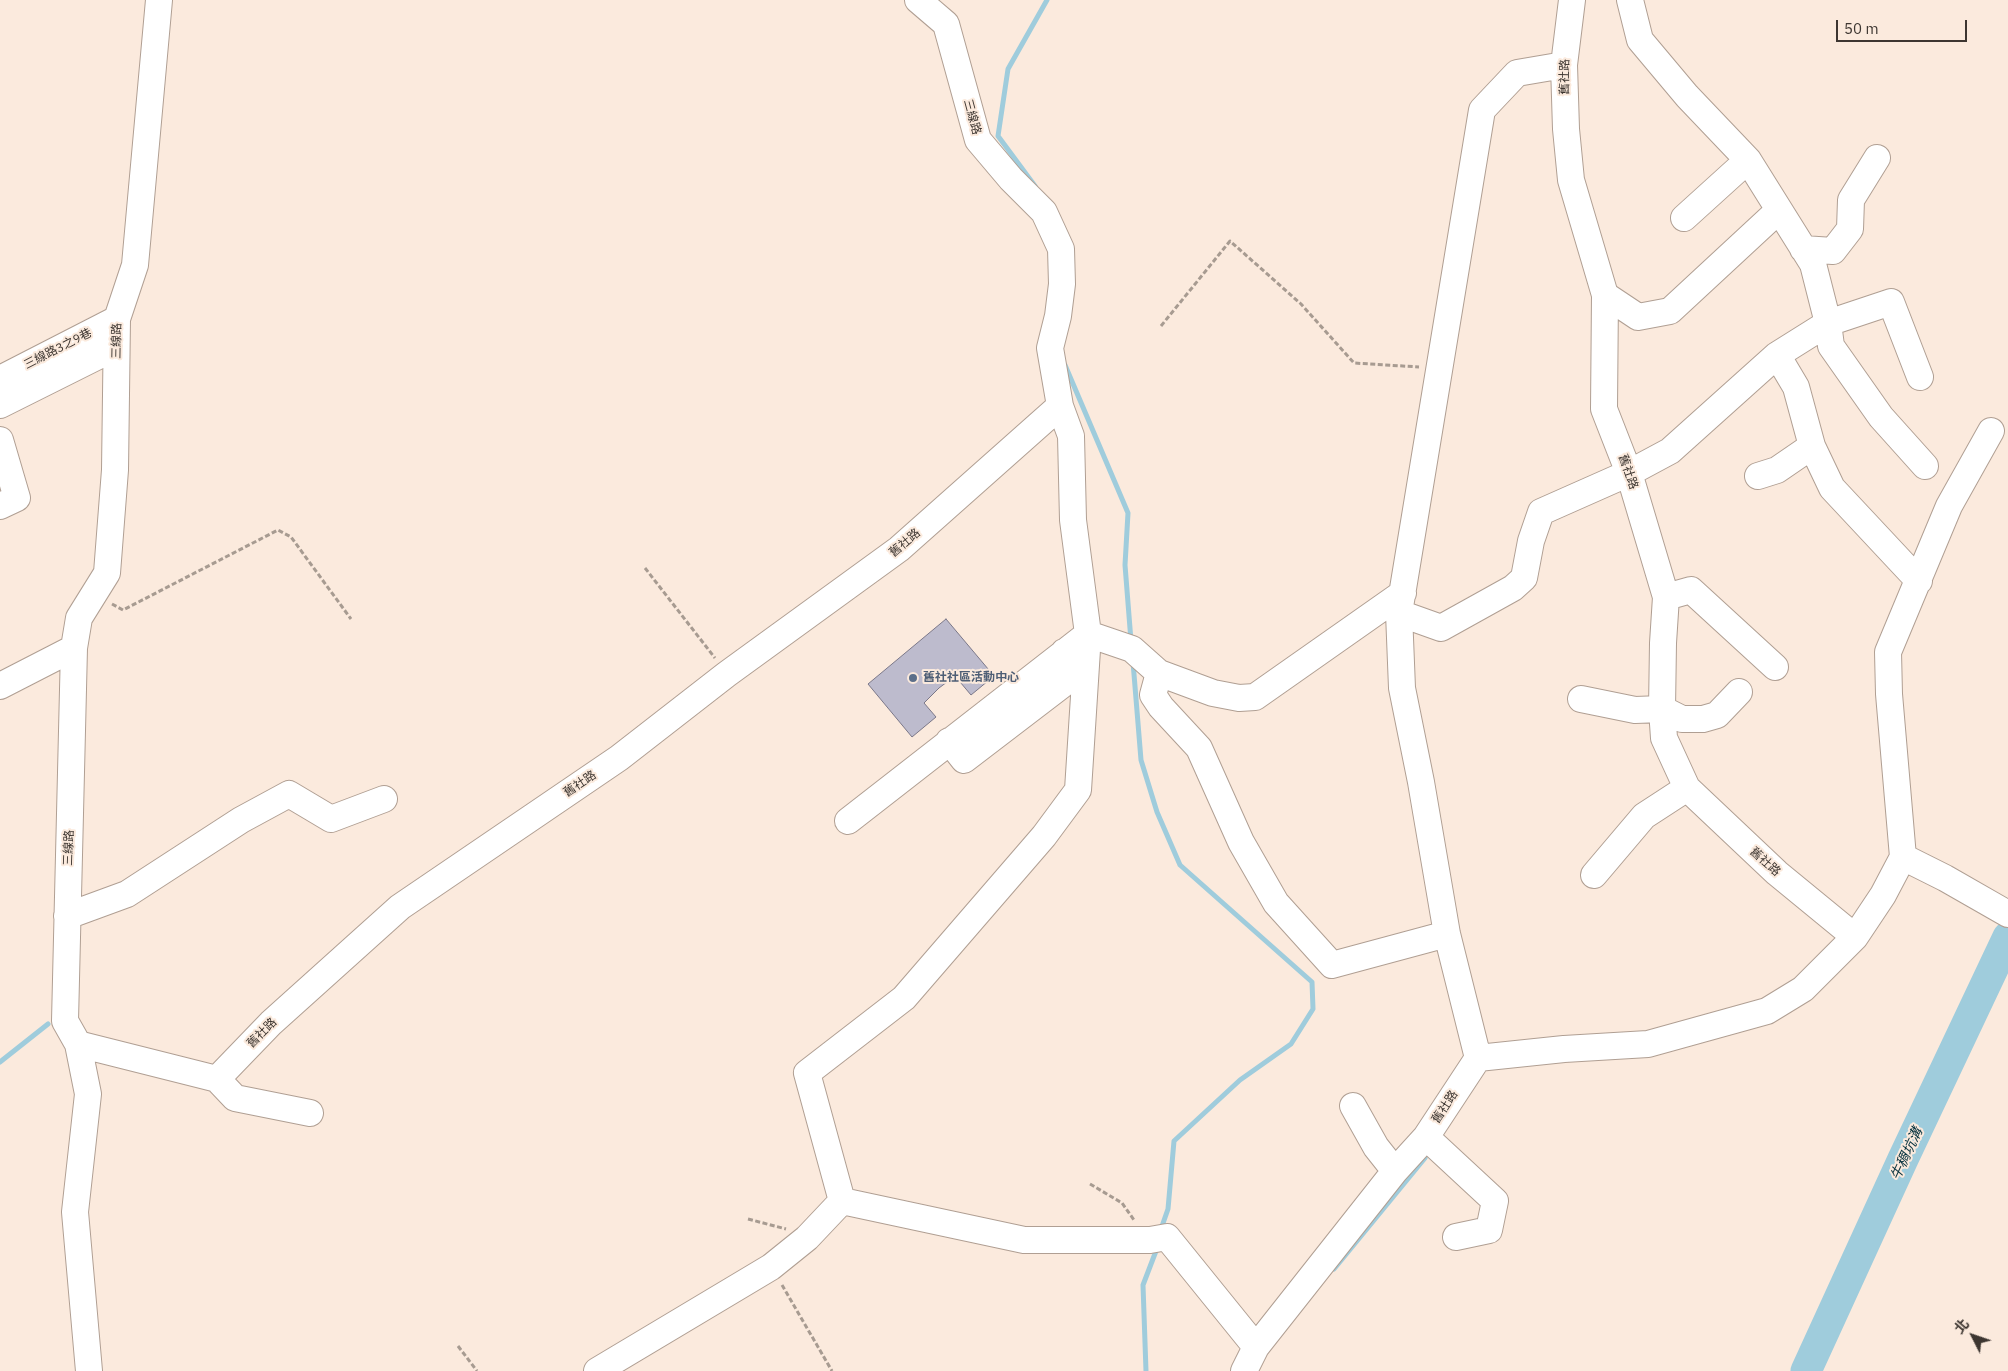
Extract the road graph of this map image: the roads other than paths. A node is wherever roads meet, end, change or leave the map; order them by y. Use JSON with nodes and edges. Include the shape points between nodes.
{"nodes":[{"id":1,"x":159,"y":0,"type":"edge"},
{"id":2,"x":918,"y":0,"type":"edge"},
{"id":3,"x":1572,"y":0,"type":"edge"},
{"id":4,"x":1630,"y":0,"type":"edge"},
{"id":5,"x":1564,"y":65,"type":"junction"},
{"id":6,"x":1877,"y":158,"type":"dead end"},
{"id":7,"x":1748,"y":160,"type":"junction"},
{"id":8,"x":1779,"y":210,"type":"junction"},
{"id":9,"x":1684,"y":218,"type":"dead end"},
{"id":10,"x":1803,"y":249,"type":"junction"},
{"id":11,"x":1605,"y":295,"type":"junction"},
{"id":12,"x":117,"y":319,"type":"junction"},
{"id":13,"x":1828,"y":323,"type":"junction"},
{"id":14,"x":116,"y":346,"type":"junction"},
{"id":15,"x":1777,"y":355,"type":"junction"},
{"id":16,"x":1920,"y":377,"type":"dead end"},
{"id":17,"x":0,"y":379,"type":"edge"},
{"id":18,"x":0,"y":405,"type":"edge"},
{"id":19,"x":1060,"y":406,"type":"junction"},
{"id":20,"x":1991,"y":431,"type":"dead end"},
{"id":21,"x":0,"y":440,"type":"edge"},
{"id":22,"x":1812,"y":446,"type":"junction"},
{"id":23,"x":1925,"y":466,"type":"dead end"},
{"id":24,"x":1629,"y":473,"type":"junction"},
{"id":25,"x":1758,"y":476,"type":"dead end"},
{"id":26,"x":0,"y":506,"type":"edge"},
{"id":27,"x":1918,"y":580,"type":"junction"},
{"id":28,"x":1666,"y":597,"type":"junction"},
{"id":29,"x":1401,"y":603,"type":"junction"},
{"id":30,"x":1088,"y":634,"type":"junction"},
{"id":31,"x":74,"y":648,"type":"junction"},
{"id":32,"x":1775,"y":667,"type":"dead end"},
{"id":33,"x":1159,"y":673,"type":"junction"},
{"id":34,"x":0,"y":686,"type":"edge"},
{"id":35,"x":1739,"y":692,"type":"dead end"},
{"id":36,"x":1581,"y":699,"type":"dead end"},
{"id":37,"x":1662,"y":709,"type":"junction"},
{"id":38,"x":1687,"y":788,"type":"junction"},
{"id":39,"x":384,"y":799,"type":"dead end"},
{"id":40,"x":848,"y":820,"type":"dead end"},
{"id":41,"x":1904,"y":857,"type":"junction"},
{"id":42,"x":1594,"y":875,"type":"dead end"},
{"id":43,"x":2000,"y":909,"type":"edge"},
{"id":44,"x":67,"y":916,"type":"junction"},
{"id":45,"x":1447,"y":934,"type":"junction"},
{"id":46,"x":1855,"y":937,"type":"junction"},
{"id":47,"x":78,"y":1044,"type":"junction"},
{"id":48,"x":1478,"y":1058,"type":"junction"},
{"id":49,"x":217,"y":1079,"type":"junction"},
{"id":50,"x":1353,"y":1106,"type":"dead end"},
{"id":51,"x":310,"y":1113,"type":"dead end"},
{"id":52,"x":1426,"y":1137,"type":"junction"},
{"id":53,"x":1395,"y":1171,"type":"junction"},
{"id":54,"x":842,"y":1201,"type":"junction"},
{"id":55,"x":1456,"y":1237,"type":"dead end"},
{"id":56,"x":1256,"y":1347,"type":"junction"},
{"id":57,"x":89,"y":1371,"type":"edge"},
{"id":58,"x":597,"y":1371,"type":"edge"},
{"id":59,"x":1244,"y":1371,"type":"edge"}],
"edges":[{"from":1,"to":12,"type":"street","name":"三線路","via":[[134,265]]},
{"from":2,"to":19,"type":"street","name":"三線路","via":[[946,24],[978,140],[1011,180],[1044,212],[1060,250],[1062,284],[1050,348]]},
{"from":3,"to":5,"type":"street","name":"舊社路"},
{"from":4,"to":7,"type":"street","via":[[1640,40],[1687,96]]},
{"from":5,"to":11,"type":"street","name":"舊社路","via":[[1571,180]]},
{"from":5,"to":29,"type":"street","via":[[1518,73],[1482,110]]},
{"from":6,"to":10,"type":"street","via":[[1851,200],[1850,229],[1833,251]]},
{"from":7,"to":8,"type":"street"},
{"from":7,"to":9,"type":"street"},
{"from":8,"to":10,"type":"street"},
{"from":8,"to":11,"type":"street","via":[[1670,311],[1638,317]]},
{"from":10,"to":13,"type":"street","via":[[1813,264]]},
{"from":11,"to":24,"type":"street","name":"舊社路","via":[[1604,408]]},
{"from":12,"to":14,"type":"street","name":"三線路"},
{"from":12,"to":17,"type":"street","name":"三線路3之9巷"},
{"from":13,"to":15,"type":"street"},
{"from":13,"to":16,"type":"street","via":[[1891,302]]},
{"from":13,"to":23,"type":"street","via":[[1831,346],[1881,417]]},
{"from":14,"to":18,"type":"street"},
{"from":14,"to":31,"type":"street","name":"三線路","via":[[115,470],[108,573],[79,618]]},
{"from":15,"to":22,"type":"street","via":[[1796,388]]},
{"from":15,"to":24,"type":"street","via":[[1670,451]]},
{"from":19,"to":30,"type":"street","name":"三線路","via":[[1072,436],[1073,520]]},
{"from":19,"to":49,"type":"street","name":"舊社路","via":[[899,549],[727,674],[619,758],[400,907],[271,1023]]},
{"from":20,"to":27,"type":"street","via":[[1949,506]]},
{"from":21,"to":26,"type":"street","via":[[17,498]]},
{"from":22,"to":25,"type":"street","via":[[1777,470]]},
{"from":22,"to":27,"type":"street","via":[[1832,488]]},
{"from":24,"to":28,"type":"street","name":"舊社路"},
{"from":24,"to":29,"type":"street","via":[[1542,512],[1531,541],[1524,578],[1513,588],[1440,628]]},
{"from":27,"to":41,"type":"street","via":[[1888,652]]},
{"from":28,"to":32,"type":"street","via":[[1691,590]]},
{"from":28,"to":37,"type":"street","name":"舊社路"},
{"from":29,"to":33,"type":"street","via":[[1255,697],[1213,694]]},
{"from":29,"to":45,"type":"street","via":[[1402,688]]},
{"from":30,"to":33,"type":"street","via":[[1132,649]]},
{"from":30,"to":40,"type":"street","via":[[1064,652],[1066,682],[964,760],[950,742]]},
{"from":30,"to":54,"type":"street","name":"三線路","via":[[1078,790],[1044,836],[904,998],[807,1073]]},
{"from":31,"to":34,"type":"street"},
{"from":31,"to":44,"type":"street","name":"三線路"},
{"from":33,"to":45,"type":"street","via":[[1153,695],[1198,748],[1241,842],[1276,903],[1332,965]]},
{"from":35,"to":37,"type":"street","via":[[1717,715],[1703,719],[1682,719]]},
{"from":36,"to":37,"type":"street","via":[[1635,710]]},
{"from":37,"to":38,"type":"street","name":"舊社路","via":[[1664,738]]},
{"from":38,"to":42,"type":"street","via":[[1644,816]]},
{"from":38,"to":46,"type":"street","name":"舊社路","via":[[1777,873]]},
{"from":39,"to":44,"type":"street","via":[[330,819],[289,794],[242,820],[127,894]]},
{"from":41,"to":43,"type":"street"},
{"from":41,"to":46,"type":"street"},
{"from":44,"to":47,"type":"street","name":"三線路","via":[[65,1021]]},
{"from":45,"to":48,"type":"street"},
{"from":46,"to":48,"type":"street","via":[[1803,988],[1767,1011],[1648,1044]]},
{"from":47,"to":49,"type":"street"},
{"from":47,"to":57,"type":"street","name":"三線路","via":[[88,1094],[75,1212]]},
{"from":48,"to":52,"type":"street","name":"舊社路"},
{"from":49,"to":51,"type":"street","via":[[236,1098]]},
{"from":50,"to":53,"type":"street","via":[[1376,1147]]},
{"from":52,"to":53,"type":"street","name":"舊社路"},
{"from":52,"to":55,"type":"street","via":[[1495,1201],[1489,1230]]},
{"from":53,"to":56,"type":"street","name":"舊社路"},
{"from":54,"to":56,"type":"street","via":[[1024,1240],[1150,1240],[1167,1237]]},
{"from":54,"to":58,"type":"street","via":[[807,1238],[772,1267]]},
{"from":56,"to":59,"type":"street","name":"舊社路"}]}
